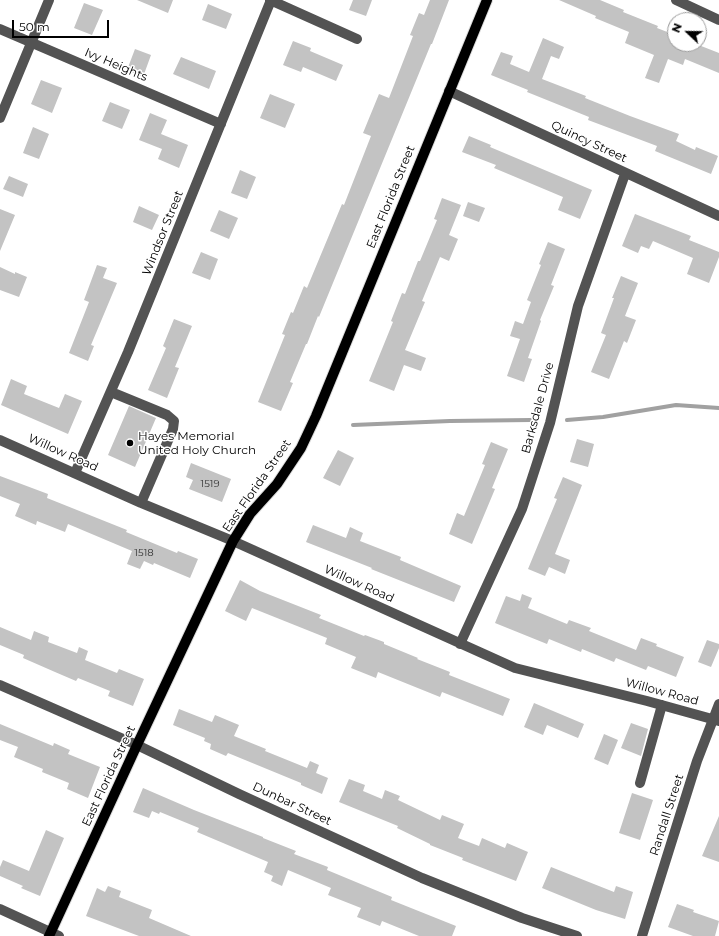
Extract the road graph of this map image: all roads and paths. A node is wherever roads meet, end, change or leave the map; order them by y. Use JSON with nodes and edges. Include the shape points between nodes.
{"nodes":[{"id":1,"x":49,"y":0,"type":"edge"},
{"id":2,"x":271,"y":0,"type":"edge"},
{"id":3,"x":487,"y":0,"type":"edge"},
{"id":4,"x":676,"y":0,"type":"edge"},
{"id":5,"x":719,"y":20,"type":"edge"},
{"id":6,"x":0,"y":30,"type":"edge"},
{"id":7,"x":357,"y":39,"type":"dead end"},
{"id":8,"x":31,"y":43,"type":"junction"},
{"id":9,"x":449,"y":91,"type":"junction"},
{"id":10,"x":0,"y":118,"type":"edge"},
{"id":11,"x":221,"y":124,"type":"junction"},
{"id":12,"x":625,"y":174,"type":"junction"},
{"id":13,"x":719,"y":216,"type":"edge"},
{"id":14,"x":111,"y":392,"type":"junction"},
{"id":15,"x":0,"y":440,"type":"edge"},
{"id":16,"x":75,"y":473,"type":"junction"},
{"id":17,"x":141,"y":503,"type":"junction"},
{"id":18,"x":233,"y":541,"type":"junction"},
{"id":19,"x":460,"y":644,"type":"junction"},
{"id":20,"x":0,"y":685,"type":"edge"},
{"id":21,"x":719,"y":704,"type":"edge"},
{"id":22,"x":662,"y":705,"type":"junction"},
{"id":23,"x":716,"y":720,"type":"edge"},
{"id":24,"x":137,"y":744,"type":"junction"},
{"id":25,"x":640,"y":783,"type":"dead end"},
{"id":26,"x":0,"y":909,"type":"edge"},
{"id":27,"x":53,"y":935,"type":"edge"},
{"id":28,"x":577,"y":936,"type":"edge"},
{"id":29,"x":642,"y":936,"type":"edge"}],
"edges":[{"from":1,"to":8,"type":"street"},
{"from":2,"to":7,"type":"street"},
{"from":2,"to":11,"type":"street","name":"Windsor Street"},
{"from":3,"to":9,"type":"main road","name":"East Florida Street"},
{"from":4,"to":5,"type":"street"},
{"from":6,"to":8,"type":"street","name":"Ivy Heights"},
{"from":8,"to":10,"type":"street"},
{"from":8,"to":11,"type":"street","name":"Ivy Heights"},
{"from":9,"to":12,"type":"street","name":"Quincy Street"},
{"from":9,"to":18,"type":"main road","name":"East Florida Street","via":[[301,448],[277,484],[250,514]]},
{"from":11,"to":14,"type":"street","name":"Windsor Street"},
{"from":12,"to":13,"type":"street","name":"Quincy Street"},
{"from":12,"to":19,"type":"street","name":"Barksdale Drive","via":[[578,306],[550,423],[522,509]]},
{"from":14,"to":16,"type":"street","name":"Windsor Street"},
{"from":14,"to":17,"type":"street","via":[[160,412],[174,421],[173,429]]},
{"from":15,"to":16,"type":"street","name":"Willow Road"},
{"from":16,"to":17,"type":"street","name":"Willow Road"},
{"from":17,"to":18,"type":"street","name":"Willow Road"},
{"from":18,"to":19,"type":"street","name":"Willow Road"},
{"from":18,"to":24,"type":"main road","name":"East Florida Street"},
{"from":19,"to":22,"type":"street","name":"Willow Road","via":[[515,668]]},
{"from":20,"to":24,"type":"street","name":"Dunbar Street"},
{"from":21,"to":23,"type":"street","name":"Randall Street"},
{"from":22,"to":23,"type":"street","name":"Willow Road"},
{"from":22,"to":25,"type":"street"},
{"from":23,"to":29,"type":"street","name":"Randall Street","via":[[697,761]]},
{"from":24,"to":27,"type":"main road","name":"East Florida Street"},
{"from":24,"to":28,"type":"street","name":"Dunbar Street","via":[[422,878],[522,918]]},
{"from":26,"to":27,"type":"street"}]}
